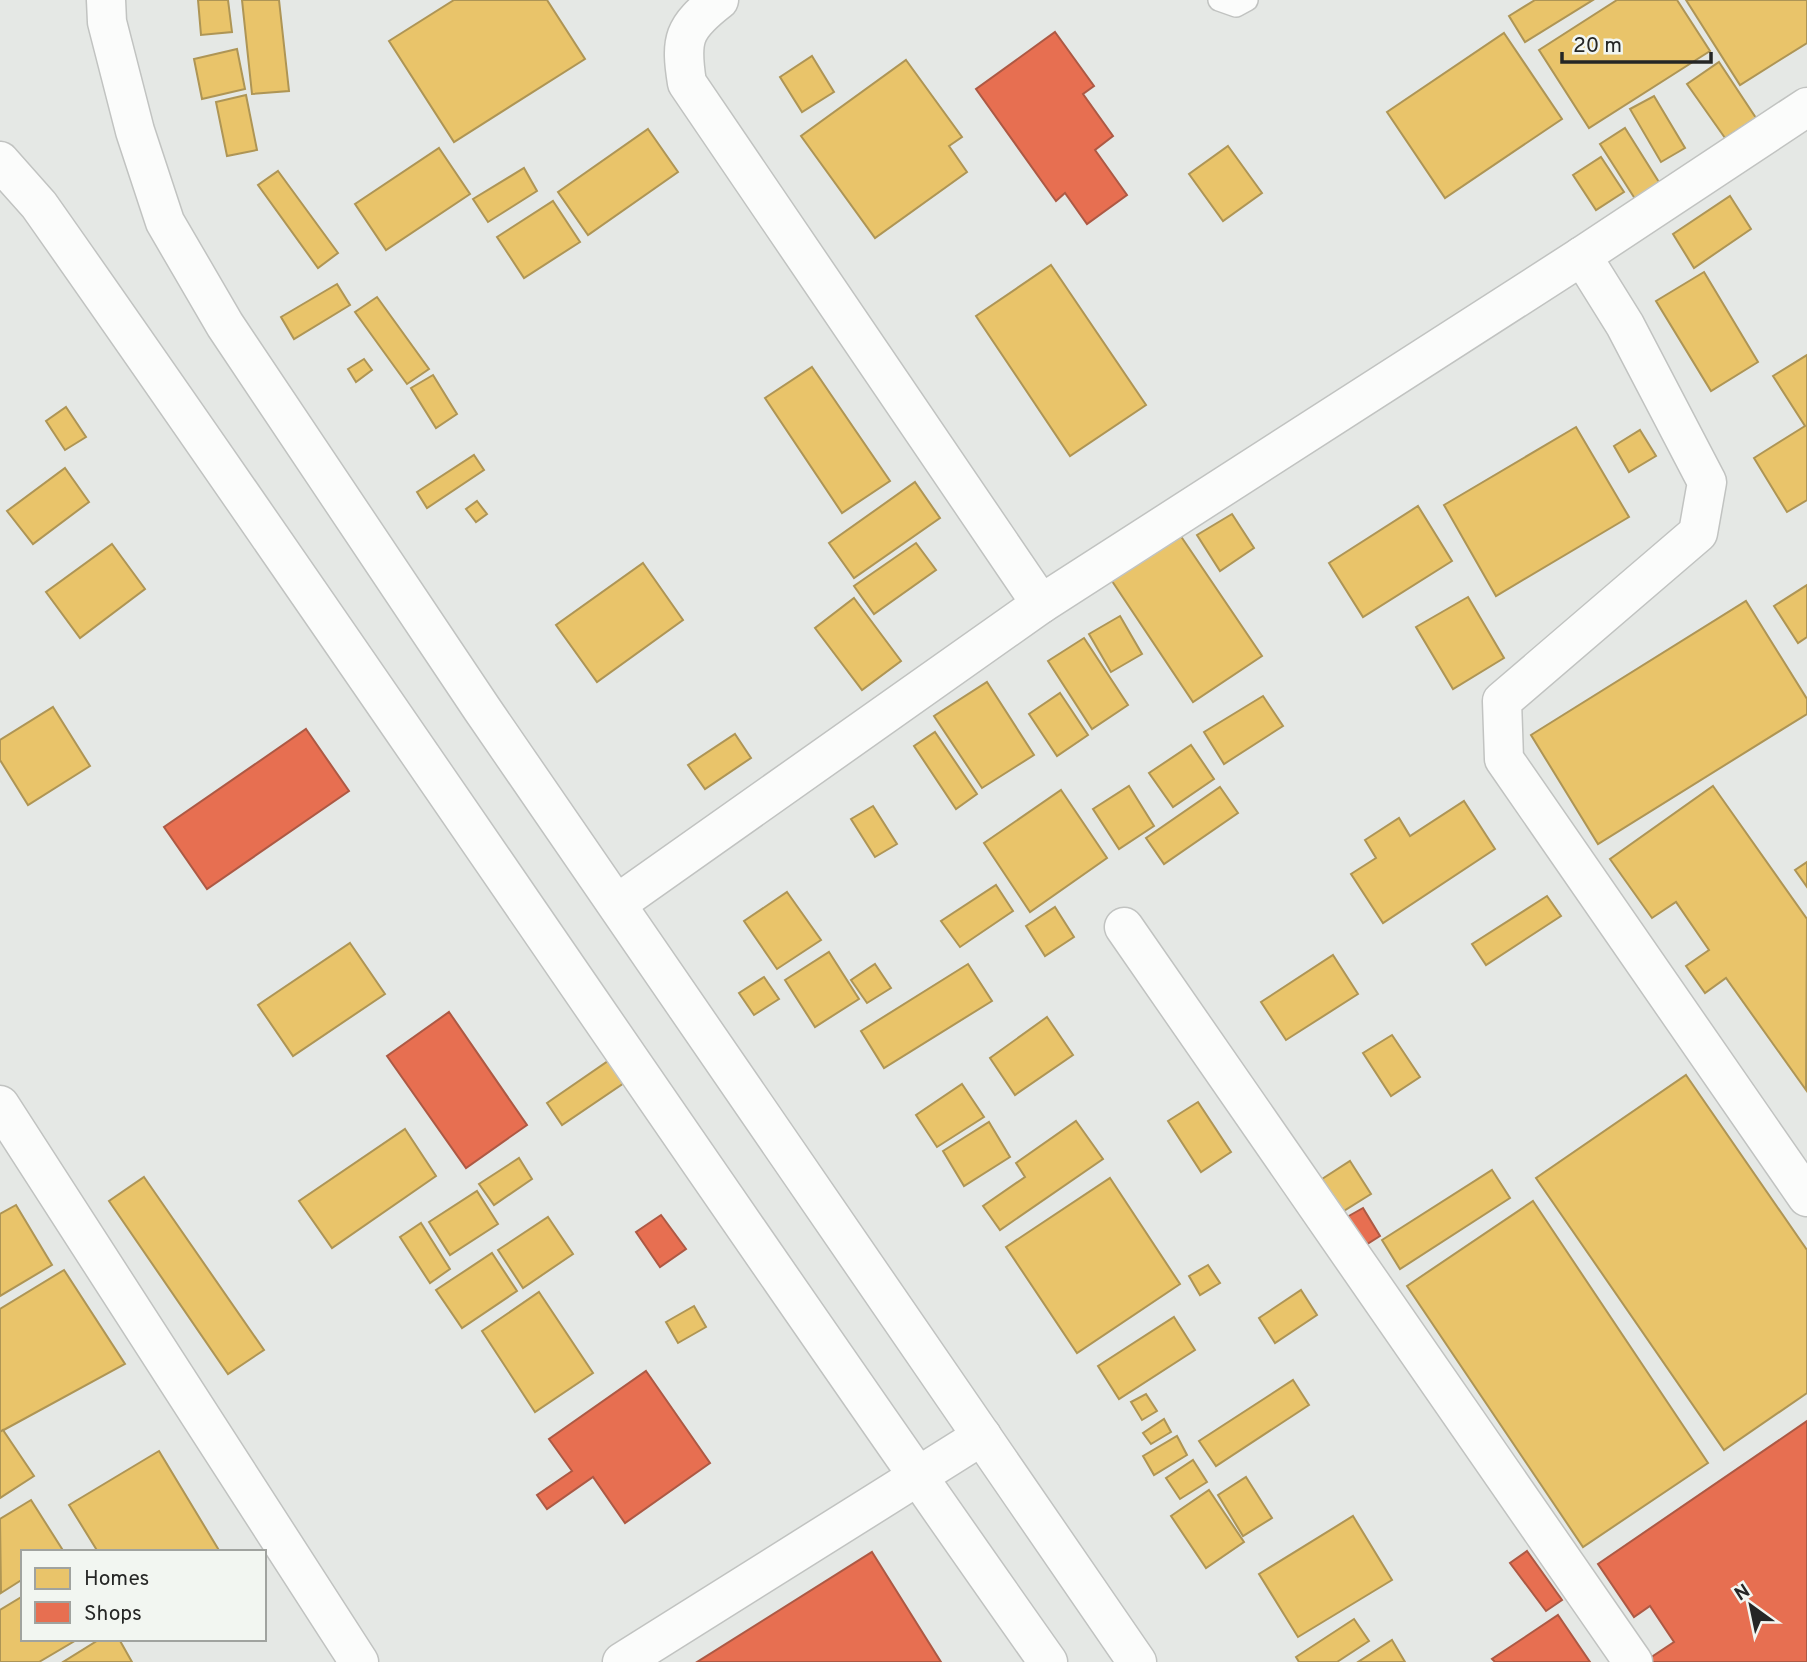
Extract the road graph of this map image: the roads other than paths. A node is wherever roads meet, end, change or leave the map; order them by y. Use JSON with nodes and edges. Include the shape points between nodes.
{"nodes":[{"id":1,"x":106,"y":0,"type":"edge"},
{"id":2,"x":719,"y":0,"type":"edge"},
{"id":3,"x":1219,"y":0,"type":"edge"},
{"id":4,"x":1247,"y":0,"type":"edge"},
{"id":5,"x":1807,"y":107,"type":"edge"},
{"id":6,"x":0,"y":161,"type":"edge"},
{"id":7,"x":1582,"y":257,"type":"junction"},
{"id":8,"x":1041,"y":604,"type":"junction"},
{"id":9,"x":618,"y":904,"type":"junction"},
{"id":10,"x":1124,"y":927,"type":"dead end"},
{"id":11,"x":0,"y":1105,"type":"edge"},
{"id":12,"x":1807,"y":1197,"type":"edge"},
{"id":13,"x":982,"y":1436,"type":"junction"},
{"id":14,"x":918,"y":1478,"type":"junction"},
{"id":15,"x":359,"y":1662,"type":"edge"},
{"id":16,"x":622,"y":1662,"type":"edge"},
{"id":17,"x":1048,"y":1662,"type":"edge"},
{"id":18,"x":1137,"y":1662,"type":"edge"},
{"id":19,"x":1633,"y":1662,"type":"edge"}],
"edges":[{"from":1,"to":9,"type":"street","via":[[107,22],[135,131],[165,222],[240,347]]},
{"from":2,"to":8,"type":"street","via":[[696,18],[682,49],[687,83]]},
{"from":3,"to":4,"type":"lane","via":[[1236,6]]},
{"from":5,"to":7,"type":"street"},
{"from":6,"to":14,"type":"street","via":[[39,205],[352,652]]},
{"from":7,"to":8,"type":"street"},
{"from":7,"to":12,"type":"street","via":[[1625,325],[1707,482],[1698,533],[1502,701],[1504,759]]},
{"from":8,"to":9,"type":"street"},
{"from":9,"to":13,"type":"street"},
{"from":10,"to":19,"type":"street"},
{"from":11,"to":15,"type":"street"},
{"from":13,"to":14,"type":"street"},
{"from":13,"to":18,"type":"street"},
{"from":14,"to":16,"type":"street"},
{"from":14,"to":17,"type":"street"}]}
